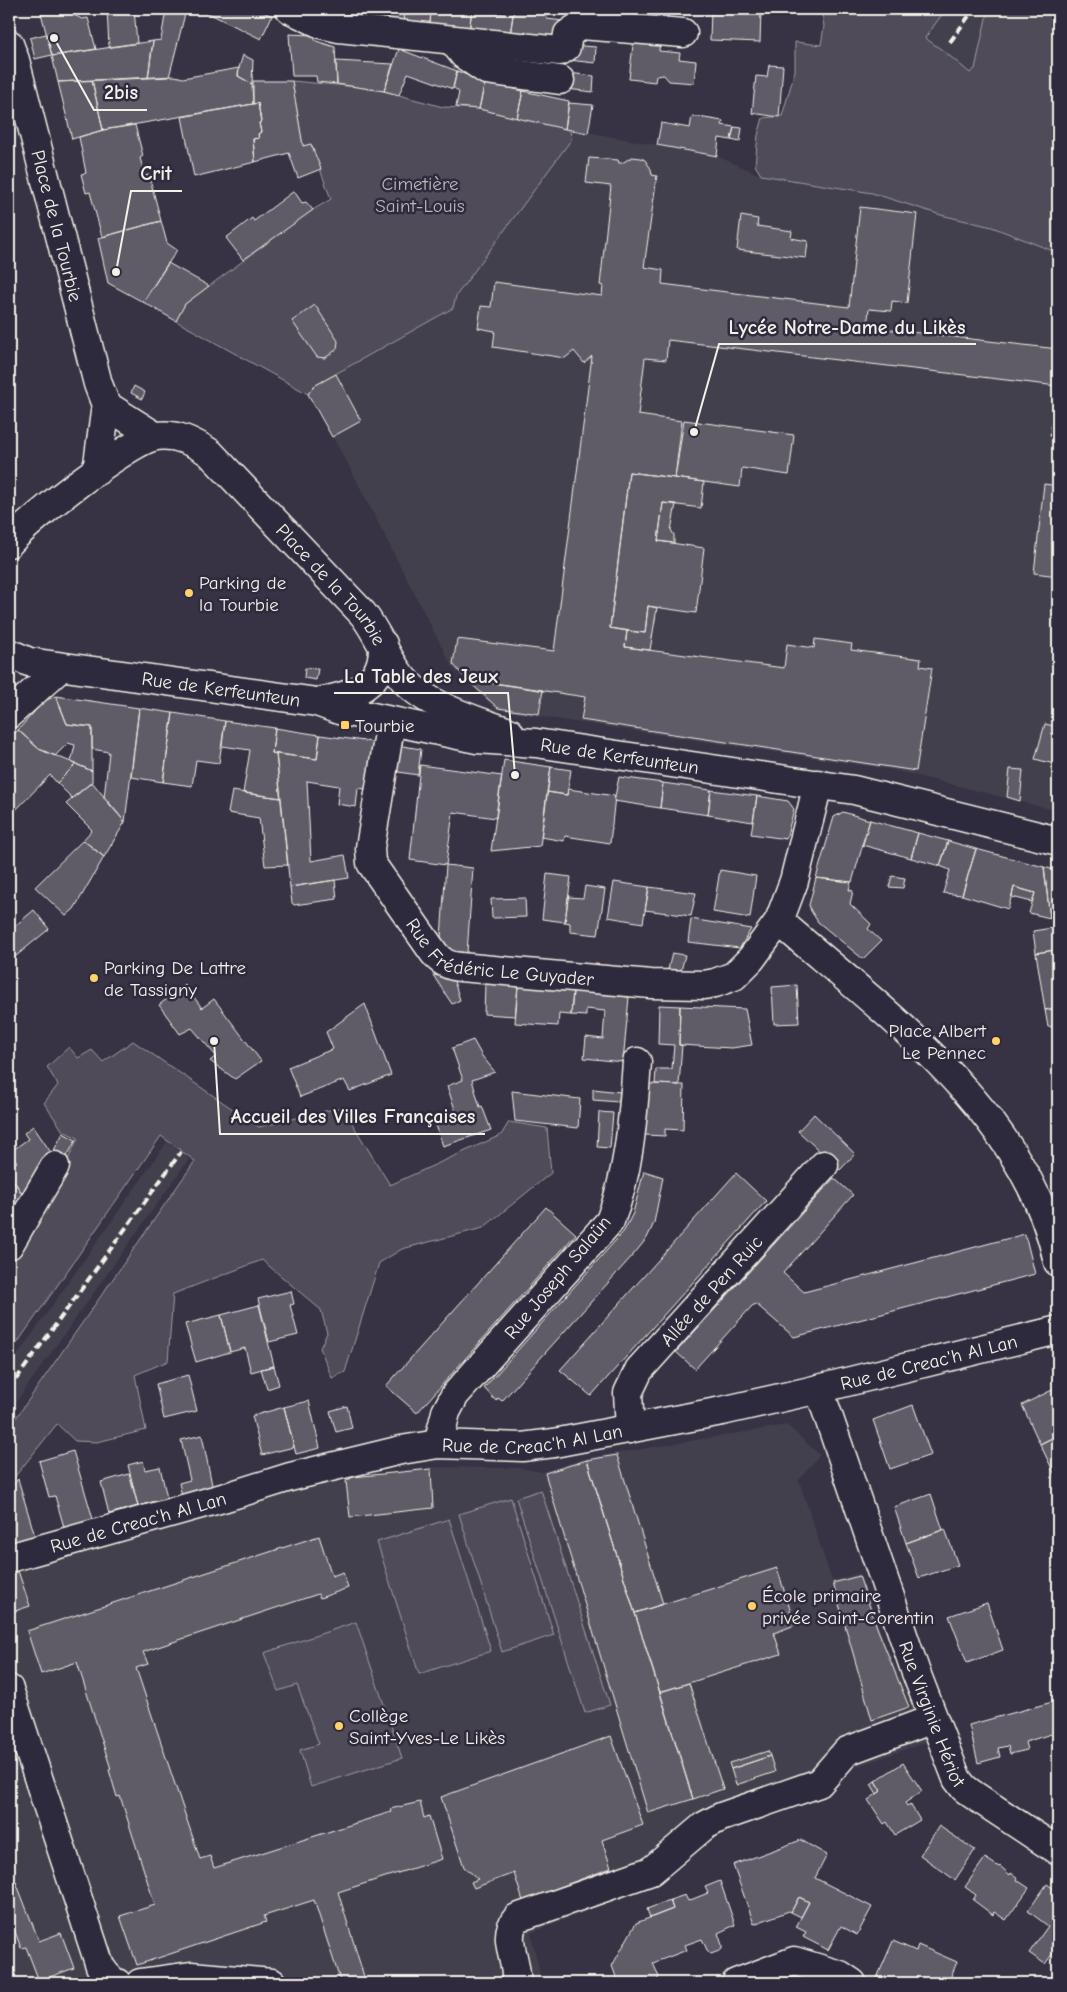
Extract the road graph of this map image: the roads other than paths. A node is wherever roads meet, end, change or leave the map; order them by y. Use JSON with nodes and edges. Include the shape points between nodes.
{"nodes":[{"id":1,"x":290,"y":9,"type":"edge"},
{"id":2,"x":683,"y":33,"type":"dead end"},
{"id":3,"x":452,"y":40,"type":"junction"},
{"id":4,"x":9,"y":44,"type":"edge"},
{"id":5,"x":560,"y":80,"type":"dead end"},
{"id":6,"x":106,"y":405,"type":"junction"},
{"id":7,"x":155,"y":436,"type":"junction"},
{"id":8,"x":97,"y":471,"type":"junction"},
{"id":9,"x":9,"y":543,"type":"edge"},
{"id":10,"x":383,"y":644,"type":"junction"},
{"id":11,"x":9,"y":653,"type":"edge"},
{"id":12,"x":61,"y":667,"type":"junction"},
{"id":13,"x":317,"y":702,"type":"junction"},
{"id":14,"x":9,"y":714,"type":"edge"},
{"id":15,"x":391,"y":721,"type":"junction"},
{"id":16,"x":536,"y":743,"type":"junction"},
{"id":17,"x":818,"y":784,"type":"junction"},
{"id":18,"x":1058,"y":841,"type":"edge"},
{"id":19,"x":780,"y":921,"type":"junction"},
{"id":20,"x":637,"y":1062,"type":"dead end"},
{"id":21,"x":824,"y":1165,"type":"dead end"},
{"id":22,"x":55,"y":1166,"type":"dead end"},
{"id":23,"x":9,"y":1245,"type":"edge"},
{"id":24,"x":1058,"y":1262,"type":"edge"},
{"id":25,"x":1058,"y":1330,"type":"edge"},
{"id":26,"x":819,"y":1390,"type":"junction"},
{"id":27,"x":630,"y":1429,"type":"junction"},
{"id":28,"x":438,"y":1444,"type":"junction"},
{"id":29,"x":9,"y":1558,"type":"edge"},
{"id":30,"x":9,"y":1690,"type":"edge"},
{"id":31,"x":933,"y":1719,"type":"junction"},
{"id":32,"x":1058,"y":1851,"type":"edge"},
{"id":33,"x":117,"y":1983,"type":"edge"},
{"id":34,"x":140,"y":1983,"type":"edge"},
{"id":35,"x":272,"y":1983,"type":"edge"},
{"id":36,"x":516,"y":1983,"type":"edge"},
{"id":37,"x":736,"y":1983,"type":"edge"},
{"id":38,"x":852,"y":1983,"type":"edge"}],
"edges":[{"from":1,"to":3,"type":"street","via":[[329,26]]},
{"from":2,"to":3,"type":"street","via":[[581,25],[568,34],[566,46],[560,51]]},
{"from":3,"to":5,"type":"street","via":[[464,55],[486,70]]},
{"from":4,"to":6,"type":"street","name":"Place de la Tourbie"},
{"from":6,"to":7,"type":"street","name":"Place de la Tourbie"},
{"from":6,"to":8,"type":"street","name":"Place de la Tourbie"},
{"from":7,"to":8,"type":"street","name":"Place de la Tourbie","via":[[130,448]]},
{"from":7,"to":10,"type":"street","name":"Place de la Tourbie","via":[[171,435],[194,443],[210,454],[364,614]]},
{"from":8,"to":9,"type":"street","name":"Place de la Tourbie","via":[[29,522]]},
{"from":10,"to":13,"type":"street","via":[[381,667],[369,683],[344,696]]},
{"from":10,"to":16,"type":"street","name":"Place de la Tourbie","via":[[400,676],[426,696],[450,710]]},
{"from":11,"to":12,"type":"street","via":[[20,660]]},
{"from":12,"to":13,"type":"street","name":"Rue de Kerfeunteun"},
{"from":12,"to":14,"type":"street"},
{"from":13,"to":15,"type":"street","name":"Rue de Kerfeunteun"},
{"from":15,"to":16,"type":"street","name":"Rue de Kerfeunteun","via":[[477,739]]},
{"from":15,"to":19,"type":"street","name":"Rue Frédéric Le Guyader","via":[[370,858],[373,868],[439,958],[454,967],[651,984],[704,985],[734,976]]},
{"from":16,"to":17,"type":"street","name":"Rue de Kerfeunteun"},
{"from":17,"to":18,"type":"street","name":"Rue de Kerfeunteun","via":[[880,796]]},
{"from":17,"to":19,"type":"street","name":"Rue Frédéric Le Guyader","via":[[794,881]]},
{"from":19,"to":24,"type":"street","via":[[923,1048],[979,1107],[1010,1147],[1033,1188],[1049,1226]]},
{"from":20,"to":28,"type":"street","name":"Rue Joseph Salaün","via":[[632,1121],[621,1183],[610,1221],[455,1395],[446,1412]]},
{"from":21,"to":27,"type":"street","name":"Allée de Pen Ruic","via":[[639,1370],[628,1393]]},
{"from":22,"to":23,"type":"street"},
{"from":25,"to":26,"type":"street","name":"Rue de Creac'h Al Lan"},
{"from":26,"to":27,"type":"street","name":"Rue de Creac'h Al Lan"},
{"from":26,"to":31,"type":"street","name":"Rue Virginie Hériot"},
{"from":27,"to":28,"type":"street","name":"Rue de Creac'h Al Lan","via":[[538,1446]]},
{"from":28,"to":29,"type":"street","name":"Rue de Creac'h Al Lan","via":[[337,1465]]},
{"from":30,"to":33,"type":"street","via":[[100,1966]]},
{"from":31,"to":32,"type":"street","name":"Rue Virginie Hériot","via":[[964,1788]]},
{"from":31,"to":36,"type":"street","via":[[847,1750],[819,1783],[704,1826],[651,1871],[517,1918],[509,1935]]},
{"from":34,"to":35,"type":"street","via":[[191,1976]]},
{"from":37,"to":38,"type":"street","via":[[794,1961],[840,1975]]}]}
